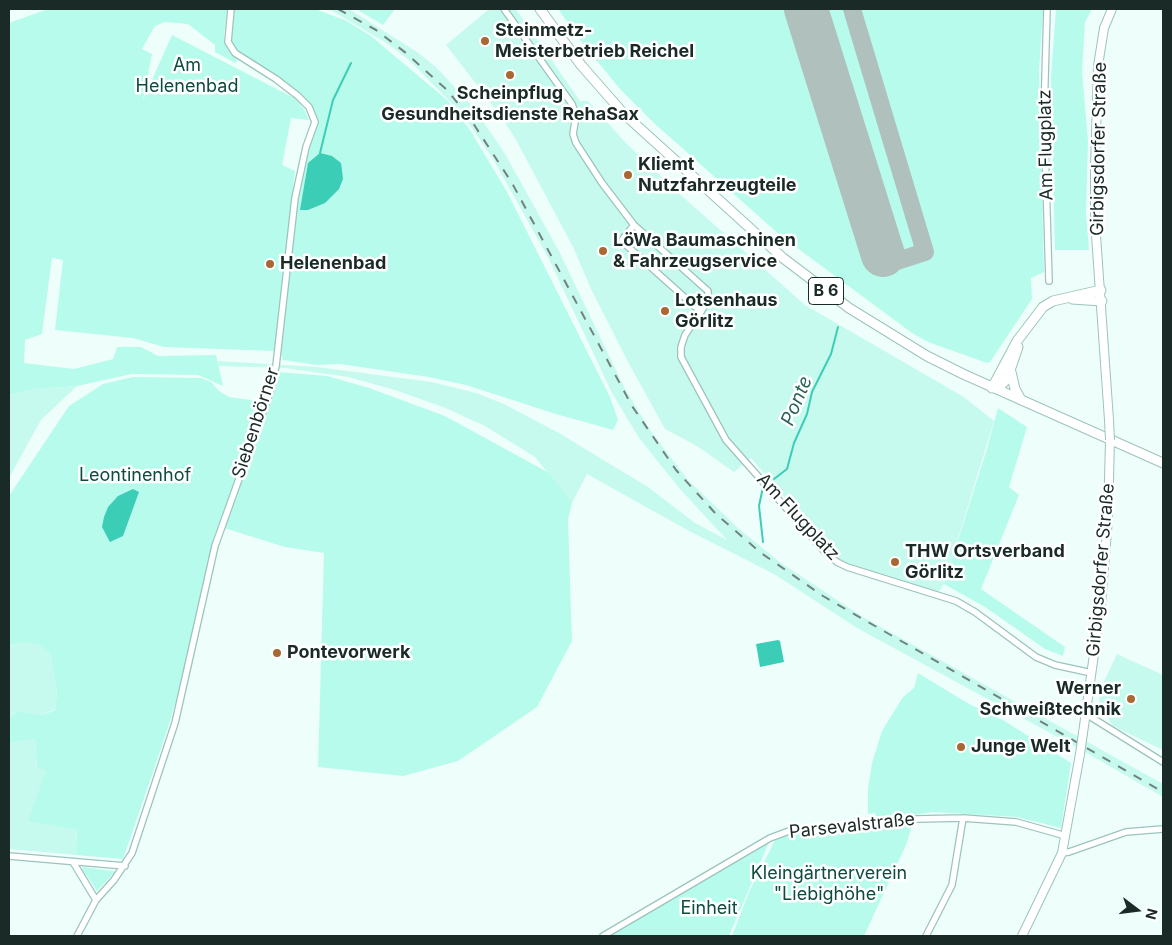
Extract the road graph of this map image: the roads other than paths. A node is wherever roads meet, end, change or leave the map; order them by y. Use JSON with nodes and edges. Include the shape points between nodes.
{"nodes":[{"id":1,"x":231,"y":9,"type":"edge"},
{"id":2,"x":504,"y":9,"type":"edge"},
{"id":3,"x":540,"y":9,"type":"edge"},
{"id":4,"x":1047,"y":9,"type":"edge"},
{"id":5,"x":1112,"y":9,"type":"edge"},
{"id":6,"x":634,"y":225,"type":"junction"},
{"id":7,"x":1049,"y":281,"type":"dead end"},
{"id":8,"x":1101,"y":290,"type":"junction"},
{"id":9,"x":1067,"y":298,"type":"junction"},
{"id":10,"x":1102,"y":301,"type":"junction"},
{"id":11,"x":701,"y":312,"type":"junction"},
{"id":12,"x":1022,"y":335,"type":"junction"},
{"id":13,"x":1011,"y":371,"type":"junction"},
{"id":14,"x":992,"y":388,"type":"junction"},
{"id":15,"x":1022,"y":400,"type":"junction"},
{"id":16,"x":1163,"y":463,"type":"edge"},
{"id":17,"x":1092,"y":673,"type":"junction"},
{"id":18,"x":1086,"y":714,"type":"junction"},
{"id":19,"x":1163,"y":762,"type":"edge"},
{"id":20,"x":963,"y":818,"type":"junction"},
{"id":21,"x":1163,"y":829,"type":"edge"},
{"id":22,"x":1066,"y":836,"type":"junction"},
{"id":23,"x":1062,"y":853,"type":"junction"},
{"id":24,"x":9,"y":856,"type":"edge"},
{"id":25,"x":74,"y":862,"type":"junction"},
{"id":26,"x":125,"y":866,"type":"junction"},
{"id":27,"x":96,"y":900,"type":"junction"},
{"id":28,"x":77,"y":936,"type":"edge"},
{"id":29,"x":603,"y":936,"type":"edge"},
{"id":30,"x":926,"y":936,"type":"edge"},
{"id":31,"x":1022,"y":936,"type":"edge"}],
"edges":[{"from":1,"to":26,"type":"street","name":"Siebenbörner","via":[[228,42],[234,53],[276,78],[298,96],[309,107],[315,122],[295,198],[276,370],[215,546],[175,723]]},
{"from":2,"to":6,"type":"street","name":"Am Flugplatz","via":[[572,104],[576,116],[573,134],[576,143]]},
{"from":3,"to":14,"type":"main road","number":"B 6","via":[[581,65],[623,113],[783,258],[849,308],[927,356]]},
{"from":4,"to":7,"type":"street","name":"Am Flugplatz","via":[[1044,114]]},
{"from":5,"to":8,"type":"street","name":"Girbigsdorfer Straße","via":[[1104,28],[1098,66],[1095,212]]},
{"from":6,"to":11,"type":"street","name":"Am Flugplatz","via":[[708,291],[708,302]]},
{"from":6,"to":11,"type":"street","via":[[622,240],[625,244]]},
{"from":8,"to":9,"type":"main road"},
{"from":8,"to":10,"type":"street","name":"Girbigsdorfer Straße"},
{"from":9,"to":10,"type":"main road"},
{"from":9,"to":12,"type":"main road","via":[[1043,307]]},
{"from":10,"to":17,"type":"street","name":"Girbigsdorfer Straße","bridge":true,"via":[[1110,461],[1105,561]]},
{"from":11,"to":17,"type":"street","name":"Am Flugplatz","via":[[680,347],[685,366],[726,440],[825,552],[847,567],[956,601],[1036,657]]},
{"from":12,"to":13,"type":"main road"},
{"from":12,"to":14,"type":"main road"},
{"from":13,"to":14,"type":"main road","via":[[1004,384]]},
{"from":13,"to":15,"type":"main road"},
{"from":14,"to":15,"type":"main road","number":"B 6"},
{"from":15,"to":16,"type":"main road","number":"B 6"},
{"from":17,"to":18,"type":"street","name":"Girbigsdorfer Straße"},
{"from":18,"to":19,"type":"street"},
{"from":18,"to":22,"type":"street","name":"Girbigsdorfer Straße","bridge":true},
{"from":20,"to":22,"type":"street","name":"Parsevalstraße","via":[[1016,822]]},
{"from":20,"to":29,"type":"street","name":"Parsevalstraße","via":[[917,818],[858,828],[784,832]]},
{"from":20,"to":30,"type":"street","via":[[955,873]]},
{"from":21,"to":23,"type":"street","via":[[1126,832]]},
{"from":22,"to":23,"type":"street","name":"Girbigsdorfer Straße"},
{"from":23,"to":31,"type":"street","name":"Girbigsdorfer Straße"},
{"from":24,"to":25,"type":"street"},
{"from":25,"to":26,"type":"street"},
{"from":25,"to":27,"type":"street"},
{"from":26,"to":27,"type":"street","name":"Siebenbörner"},
{"from":27,"to":28,"type":"street","name":"Siebenbörner"}]}
